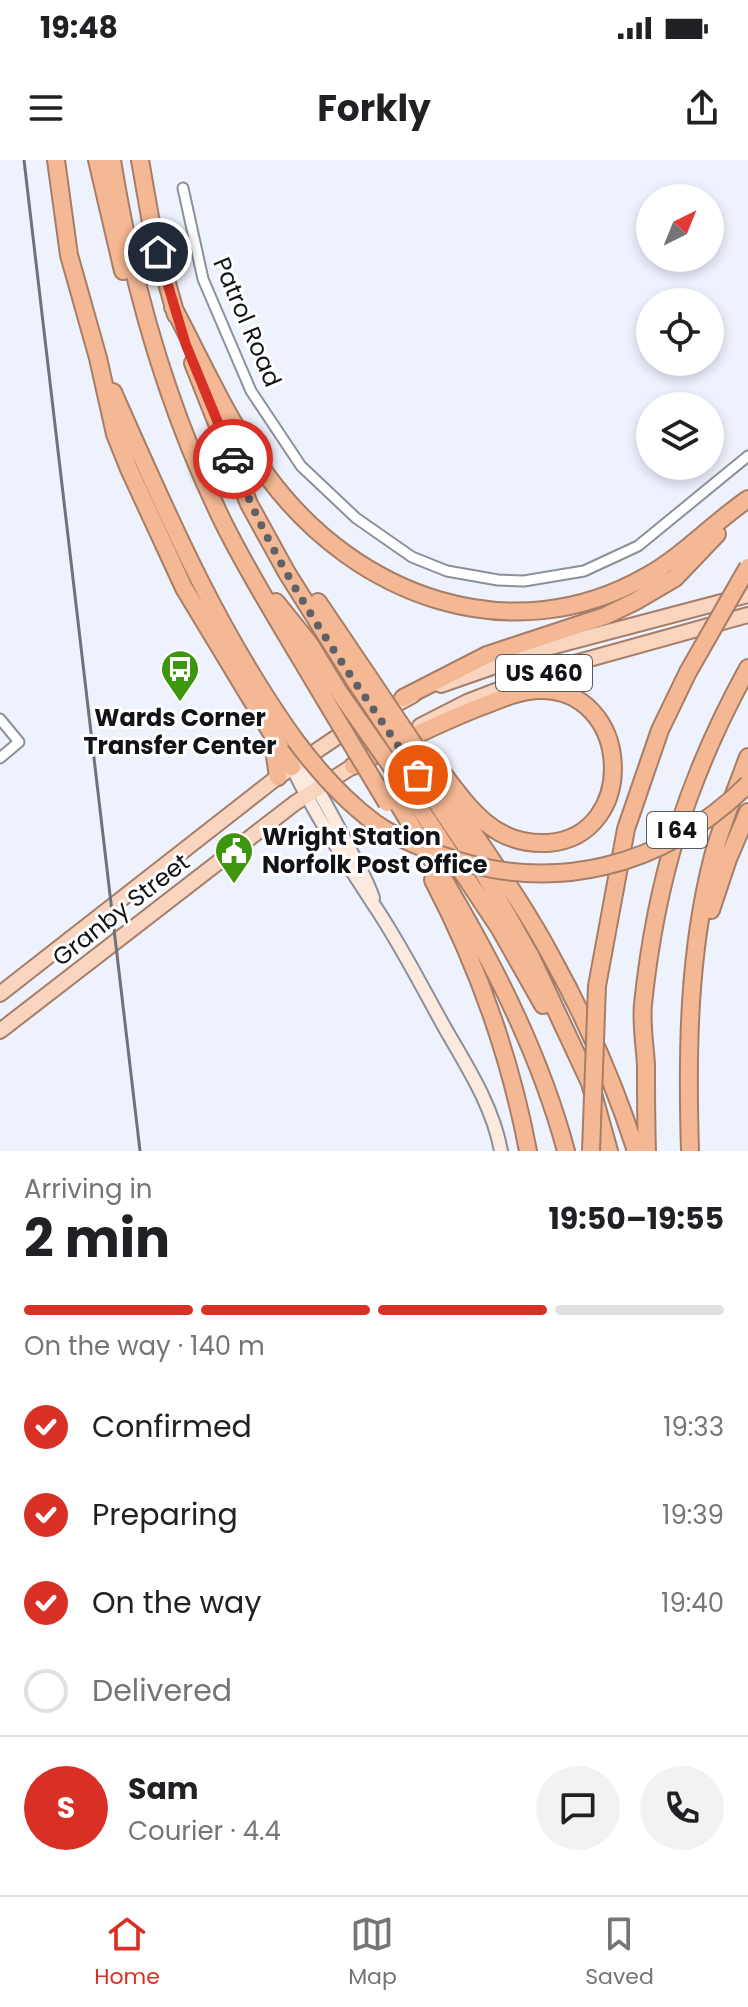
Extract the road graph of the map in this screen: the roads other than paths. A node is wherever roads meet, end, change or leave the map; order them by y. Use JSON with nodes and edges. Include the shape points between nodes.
{"nodes":[{"id":1,"x":56,"y":160,"type":"edge"},
{"id":2,"x":66,"y":160,"type":"edge"},
{"id":3,"x":97,"y":160,"type":"edge"},
{"id":4,"x":112,"y":160,"type":"edge"},
{"id":5,"x":140,"y":160,"type":"edge"},
{"id":6,"x":183,"y":188,"type":"dead end"},
{"id":7,"x":83,"y":306,"type":"junction"},
{"id":8,"x":173,"y":307,"type":"junction"},
{"id":9,"x":98,"y":358,"type":"junction"},
{"id":10,"x":159,"y":364,"type":"junction"},
{"id":11,"x":748,"y":456,"type":"edge"},
{"id":12,"x":748,"y":500,"type":"edge"},
{"id":13,"x":748,"y":567,"type":"edge"},
{"id":14,"x":748,"y":595,"type":"edge"},
{"id":15,"x":748,"y":615,"type":"edge"},
{"id":16,"x":748,"y":668,"type":"edge"},
{"id":17,"x":361,"y":677,"type":"junction"},
{"id":18,"x":332,"y":695,"type":"junction"},
{"id":19,"x":403,"y":698,"type":"junction"},
{"id":20,"x":0,"y":719,"type":"edge"},
{"id":21,"x":270,"y":729,"type":"junction"},
{"id":22,"x":748,"y":757,"type":"edge"},
{"id":23,"x":0,"y":758,"type":"edge"},
{"id":24,"x":356,"y":759,"type":"junction"},
{"id":25,"x":296,"y":764,"type":"junction"},
{"id":26,"x":278,"y":777,"type":"junction"},
{"id":27,"x":412,"y":782,"type":"junction"},
{"id":28,"x":748,"y":784,"type":"edge"},
{"id":29,"x":312,"y":791,"type":"junction"},
{"id":30,"x":748,"y":812,"type":"edge"},
{"id":31,"x":0,"y":994,"type":"edge"},
{"id":32,"x":0,"y":1031,"type":"edge"},
{"id":33,"x":689,"y":1046,"type":"junction"},
{"id":34,"x":501,"y":1151,"type":"edge"},
{"id":35,"x":528,"y":1151,"type":"edge"},
{"id":36,"x":566,"y":1151,"type":"edge"},
{"id":37,"x":591,"y":1151,"type":"edge"},
{"id":38,"x":609,"y":1151,"type":"edge"},
{"id":39,"x":636,"y":1151,"type":"edge"},
{"id":40,"x":647,"y":1151,"type":"edge"},
{"id":41,"x":690,"y":1151,"type":"edge"}],
"edges":[{"from":1,"to":7,"type":"highway","via":[[69,255]]},
{"from":2,"to":7,"type":"highway"},
{"from":3,"to":10,"type":"highway","via":[[130,296]]},
{"from":4,"to":10,"type":"highway"},
{"from":5,"to":8,"type":"highway"},
{"from":6,"to":11,"type":"street","name":"Patrol Road","via":[[203,279],[251,391],[301,466],[356,518],[412,557],[447,571],[498,580],[584,571],[638,546]]},
{"from":7,"to":9,"type":"highway"},
{"from":8,"to":12,"type":"highway","via":[[236,428],[284,497],[355,562],[422,597],[518,612],[582,602],[648,576]]},
{"from":8,"to":17,"type":"highway","via":[[232,456]]},
{"from":9,"to":21,"type":"highway","via":[[115,434],[160,539]]},
{"from":9,"to":28,"type":"highway","bridge":true,"via":[[193,568],[269,701],[321,774],[374,822],[459,862],[518,873],[586,870],[640,856],[698,827]]},
{"from":10,"to":18,"type":"highway","via":[[241,556],[309,643]]},
{"from":12,"to":19,"type":"highway","via":[[675,578],[651,593],[605,616],[487,655]]},
{"from":13,"to":37,"type":"highway","number":"I 64","bridge":true,"via":[[660,730],[626,829],[597,986]]},
{"from":14,"to":19,"type":"main road","name":"Granby Street","number":"US 460","via":[[547,648]]},
{"from":15,"to":24,"type":"main road","name":"Granby Street","number":"US 460","via":[[566,665],[467,702]]},
{"from":16,"to":40,"type":"highway","number":"I 64","via":[[683,811],[650,935],[643,1004]]},
{"from":17,"to":27,"type":"highway","bridge":true},
{"from":17,"to":27,"type":"highway","bridge":true,"via":[[409,734]]},
{"from":18,"to":24,"type":"highway","bridge":true},
{"from":18,"to":27,"type":"highway","bridge":true},
{"from":19,"to":25,"type":"main road","name":"Granby Street","number":"US 460"},
{"from":20,"to":23,"type":"street","via":[[19,742]]},
{"from":21,"to":25,"type":"highway"},
{"from":21,"to":26,"type":"highway"},
{"from":22,"to":33,"type":"highway","number":"I 64","via":[[723,822],[703,902]]},
{"from":24,"to":27,"type":"highway","bridge":true},
{"from":24,"to":27,"type":"highway","via":[[515,693],[536,690],[566,695],[598,719],[609,738],[614,769],[610,792],[595,818],[560,842],[518,840],[488,825],[459,795]]},
{"from":24,"to":29,"type":"main road","name":"Granby Street","number":"US 460"},
{"from":25,"to":26,"type":"main road","name":"Granby Street","number":"US 460"},
{"from":25,"to":29,"type":"main road"},
{"from":26,"to":31,"type":"main road","name":"Granby Street","number":"US 460"},
{"from":27,"to":35,"type":"highway","via":[[444,902],[499,1036]]},
{"from":27,"to":36,"type":"highway","via":[[468,920],[507,993],[552,1101]]},
{"from":27,"to":38,"type":"highway","via":[[590,1083]]},
{"from":27,"to":39,"type":"highway","via":[[549,951],[589,1027]]},
{"from":29,"to":32,"type":"main road","name":"Granby Street","number":"US 460"},
{"from":29,"to":34,"type":"main road","via":[[353,875],[482,1095]]},
{"from":30,"to":33,"type":"highway","via":[[711,909]]},
{"from":33,"to":41,"type":"highway","number":"I 64"}]}
